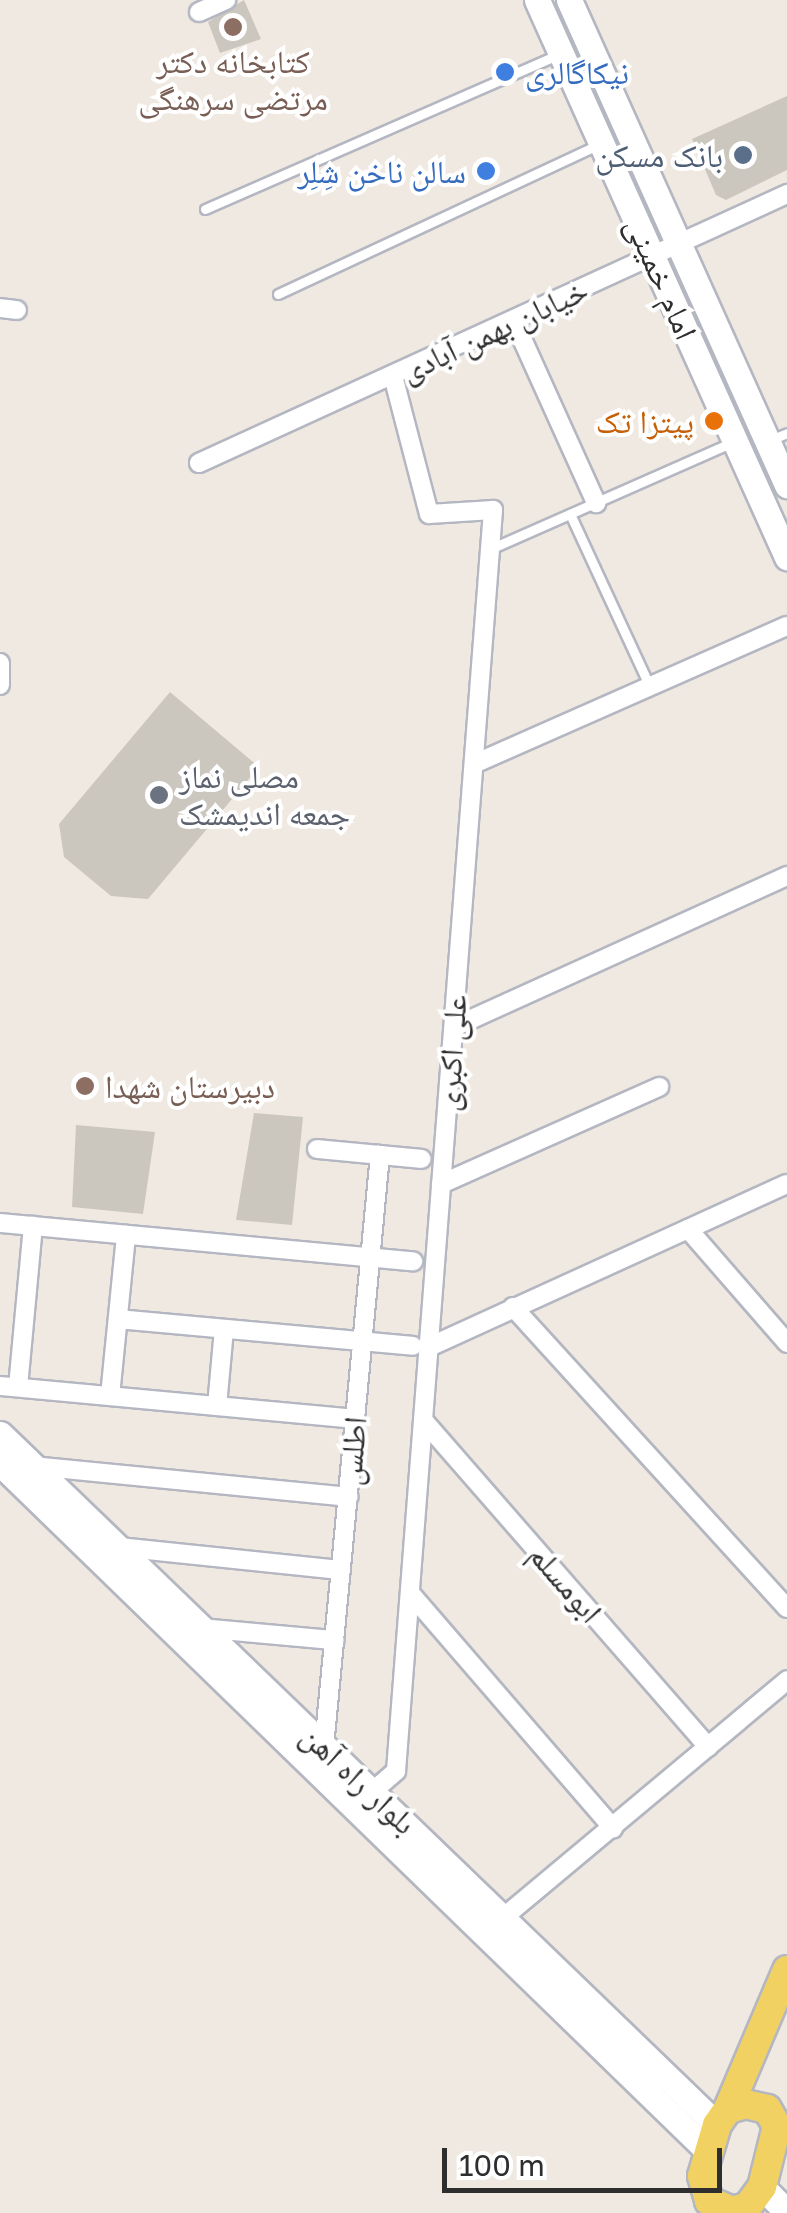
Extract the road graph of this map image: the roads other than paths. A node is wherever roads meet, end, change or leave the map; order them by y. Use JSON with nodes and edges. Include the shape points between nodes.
{"nodes":[{"id":1,"x":226,"y":0,"type":"edge"},
{"id":2,"x":536,"y":0,"type":"edge"},
{"id":3,"x":569,"y":0,"type":"edge"},
{"id":4,"x":199,"y":12,"type":"dead end"},
{"id":5,"x":560,"y":54,"type":"junction"},
{"id":6,"x":601,"y":143,"type":"junction"},
{"id":7,"x":787,"y":194,"type":"edge"},
{"id":8,"x":204,"y":209,"type":"dead end"},
{"id":9,"x":679,"y":244,"type":"junction"},
{"id":10,"x":652,"y":258,"type":"junction"},
{"id":11,"x":278,"y":294,"type":"dead end"},
{"id":12,"x":514,"y":320,"type":"junction"},
{"id":13,"x":393,"y":376,"type":"junction"},
{"id":14,"x":777,"y":437,"type":"edge"},
{"id":15,"x":735,"y":441,"type":"junction"},
{"id":16,"x":199,"y":463,"type":"dead end"},
{"id":17,"x":787,"y":485,"type":"edge"},
{"id":18,"x":596,"y":502,"type":"junction"},
{"id":19,"x":570,"y":514,"type":"junction"},
{"id":20,"x":490,"y":549,"type":"junction"},
{"id":21,"x":787,"y":557,"type":"edge"},
{"id":22,"x":787,"y":626,"type":"edge"},
{"id":23,"x":1,"y":663,"type":"edge"},
{"id":24,"x":0,"y":685,"type":"edge"},
{"id":25,"x":650,"y":687,"type":"junction"},
{"id":26,"x":474,"y":764,"type":"junction"},
{"id":27,"x":787,"y":876,"type":"edge"},
{"id":28,"x":454,"y":1027,"type":"junction"},
{"id":29,"x":659,"y":1088,"type":"dead end"},
{"id":30,"x":317,"y":1149,"type":"dead end"},
{"id":31,"x":380,"y":1155,"type":"junction"},
{"id":32,"x":422,"y":1159,"type":"dead end"},
{"id":33,"x":441,"y":1184,"type":"junction"},
{"id":34,"x":787,"y":1184,"type":"edge"},
{"id":35,"x":0,"y":1223,"type":"edge"},
{"id":36,"x":33,"y":1226,"type":"junction"},
{"id":37,"x":688,"y":1229,"type":"junction"},
{"id":38,"x":126,"y":1234,"type":"junction"},
{"id":39,"x":370,"y":1258,"type":"junction"},
{"id":40,"x":414,"y":1262,"type":"dead end"},
{"id":41,"x":514,"y":1307,"type":"junction"},
{"id":42,"x":118,"y":1319,"type":"junction"},
{"id":43,"x":224,"y":1328,"type":"junction"},
{"id":44,"x":362,"y":1341,"type":"junction"},
{"id":45,"x":787,"y":1343,"type":"edge"},
{"id":46,"x":421,"y":1346,"type":"junction"},
{"id":47,"x":9,"y":1387,"type":"edge"},
{"id":48,"x":110,"y":1396,"type":"junction"},
{"id":49,"x":217,"y":1406,"type":"junction"},
{"id":50,"x":355,"y":1419,"type":"junction"},
{"id":51,"x":423,"y":1420,"type":"junction"},
{"id":52,"x":0,"y":1434,"type":"edge"},
{"id":53,"x":0,"y":1462,"type":"edge"},
{"id":54,"x":34,"y":1466,"type":"junction"},
{"id":55,"x":348,"y":1497,"type":"junction"},
{"id":56,"x":118,"y":1548,"type":"junction"},
{"id":57,"x":341,"y":1570,"type":"junction"},
{"id":58,"x":410,"y":1593,"type":"junction"},
{"id":59,"x":787,"y":1608,"type":"edge"},
{"id":60,"x":200,"y":1628,"type":"junction"},
{"id":61,"x":334,"y":1640,"type":"junction"},
{"id":62,"x":787,"y":1680,"type":"edge"},
{"id":63,"x":324,"y":1747,"type":"junction"},
{"id":64,"x":708,"y":1747,"type":"junction"},
{"id":65,"x":372,"y":1792,"type":"junction"},
{"id":66,"x":613,"y":1828,"type":"junction"},
{"id":67,"x":504,"y":1916,"type":"junction"},
{"id":68,"x":787,"y":1970,"type":"edge"},
{"id":69,"x":718,"y":2128,"type":"junction"},
{"id":70,"x":782,"y":2133,"type":"edge"},
{"id":71,"x":750,"y":2202,"type":"edge"},
{"id":72,"x":699,"y":2203,"type":"edge"},
{"id":73,"x":787,"y":2212,"type":"edge"}],
"edges":[{"from":1,"to":4,"type":"street"},
{"from":2,"to":5,"type":"street","name":"امام خمینی"},
{"from":3,"to":9,"type":"street","name":"امام خمینی"},
{"from":5,"to":6,"type":"street","name":"امام خمینی"},
{"from":5,"to":8,"type":"lane"},
{"from":6,"to":10,"type":"street","name":"امام خمینی"},
{"from":6,"to":11,"type":"lane"},
{"from":7,"to":9,"type":"street","name":"خیابان بهمن آبادی"},
{"from":9,"to":10,"type":"street","name":"خیابان بهمن آبادی"},
{"from":9,"to":14,"type":"street","name":"امام خمینی"},
{"from":10,"to":12,"type":"street","name":"خیابان بهمن آبادی"},
{"from":10,"to":15,"type":"street","name":"امام خمینی"},
{"from":12,"to":13,"type":"street","name":"خیابان بهمن آبادی"},
{"from":12,"to":18,"type":"street"},
{"from":13,"to":16,"type":"street","name":"خیابان بهمن آبادی"},
{"from":13,"to":20,"type":"street","name":"علی اکبری","via":[[429,514],[493,510]]},
{"from":14,"to":17,"type":"street","name":"امام خمینی"},
{"from":15,"to":18,"type":"lane"},
{"from":15,"to":21,"type":"street","name":"امام خمینی"},
{"from":18,"to":19,"type":"lane"},
{"from":19,"to":20,"type":"lane"},
{"from":19,"to":25,"type":"lane"},
{"from":20,"to":26,"type":"street","name":"علی اکبری"},
{"from":22,"to":25,"type":"street"},
{"from":23,"to":24,"type":"street"},
{"from":25,"to":26,"type":"street"},
{"from":26,"to":28,"type":"street","name":"علی اکبری"},
{"from":27,"to":28,"type":"street"},
{"from":28,"to":33,"type":"street","name":"علی اکبری"},
{"from":29,"to":33,"type":"street"},
{"from":30,"to":31,"type":"street"},
{"from":31,"to":32,"type":"street"},
{"from":31,"to":39,"type":"street","name":"اطلس"},
{"from":33,"to":46,"type":"street","name":"علی اکبری"},
{"from":34,"to":37,"type":"street"},
{"from":35,"to":36,"type":"street"},
{"from":36,"to":38,"type":"street"},
{"from":36,"to":47,"type":"street"},
{"from":37,"to":41,"type":"street"},
{"from":37,"to":45,"type":"street"},
{"from":38,"to":39,"type":"street"},
{"from":38,"to":42,"type":"street"},
{"from":39,"to":40,"type":"street"},
{"from":39,"to":44,"type":"street","name":"اطلس"},
{"from":41,"to":46,"type":"street"},
{"from":41,"to":59,"type":"street"},
{"from":42,"to":43,"type":"street"},
{"from":42,"to":48,"type":"street"},
{"from":43,"to":44,"type":"street"},
{"from":43,"to":49,"type":"street"},
{"from":44,"to":46,"type":"street"},
{"from":44,"to":50,"type":"street","name":"اطلس"},
{"from":46,"to":51,"type":"street","name":"علی اکبری"},
{"from":47,"to":48,"type":"street"},
{"from":48,"to":49,"type":"street"},
{"from":49,"to":50,"type":"street"},
{"from":50,"to":55,"type":"street","name":"اطلس"},
{"from":51,"to":58,"type":"street","name":"علی اکبری"},
{"from":51,"to":64,"type":"street","name":"ابومسلم"},
{"from":52,"to":54,"type":"street","name":"بلوار راه آهن"},
{"from":53,"to":69,"type":"street","name":"بلوار راه آهن"},
{"from":54,"to":55,"type":"street"},
{"from":54,"to":56,"type":"street","name":"بلوار راه آهن"},
{"from":55,"to":57,"type":"street","name":"اطلس"},
{"from":56,"to":57,"type":"street"},
{"from":56,"to":60,"type":"street","name":"بلوار راه آهن"},
{"from":57,"to":61,"type":"street","name":"اطلس"},
{"from":58,"to":65,"type":"street","name":"علی اکبری","via":[[396,1770]]},
{"from":58,"to":66,"type":"street"},
{"from":60,"to":61,"type":"street"},
{"from":60,"to":63,"type":"street","name":"بلوار راه آهن"},
{"from":61,"to":63,"type":"street","name":"اطلس"},
{"from":62,"to":64,"type":"street"},
{"from":63,"to":65,"type":"street","name":"بلوار راه آهن"},
{"from":64,"to":66,"type":"street"},
{"from":65,"to":67,"type":"street","name":"بلوار راه آهن"},
{"from":66,"to":67,"type":"street"},
{"from":67,"to":69,"type":"street","name":"بلوار راه آهن"},
{"from":68,"to":69,"type":"main road"},
{"from":69,"to":70,"type":"main road","via":[[758,2106]]},
{"from":69,"to":72,"type":"main road"},
{"from":70,"to":71,"type":"main road"},
{"from":71,"to":72,"type":"main road"},
{"from":71,"to":73,"type":"street"}]}
